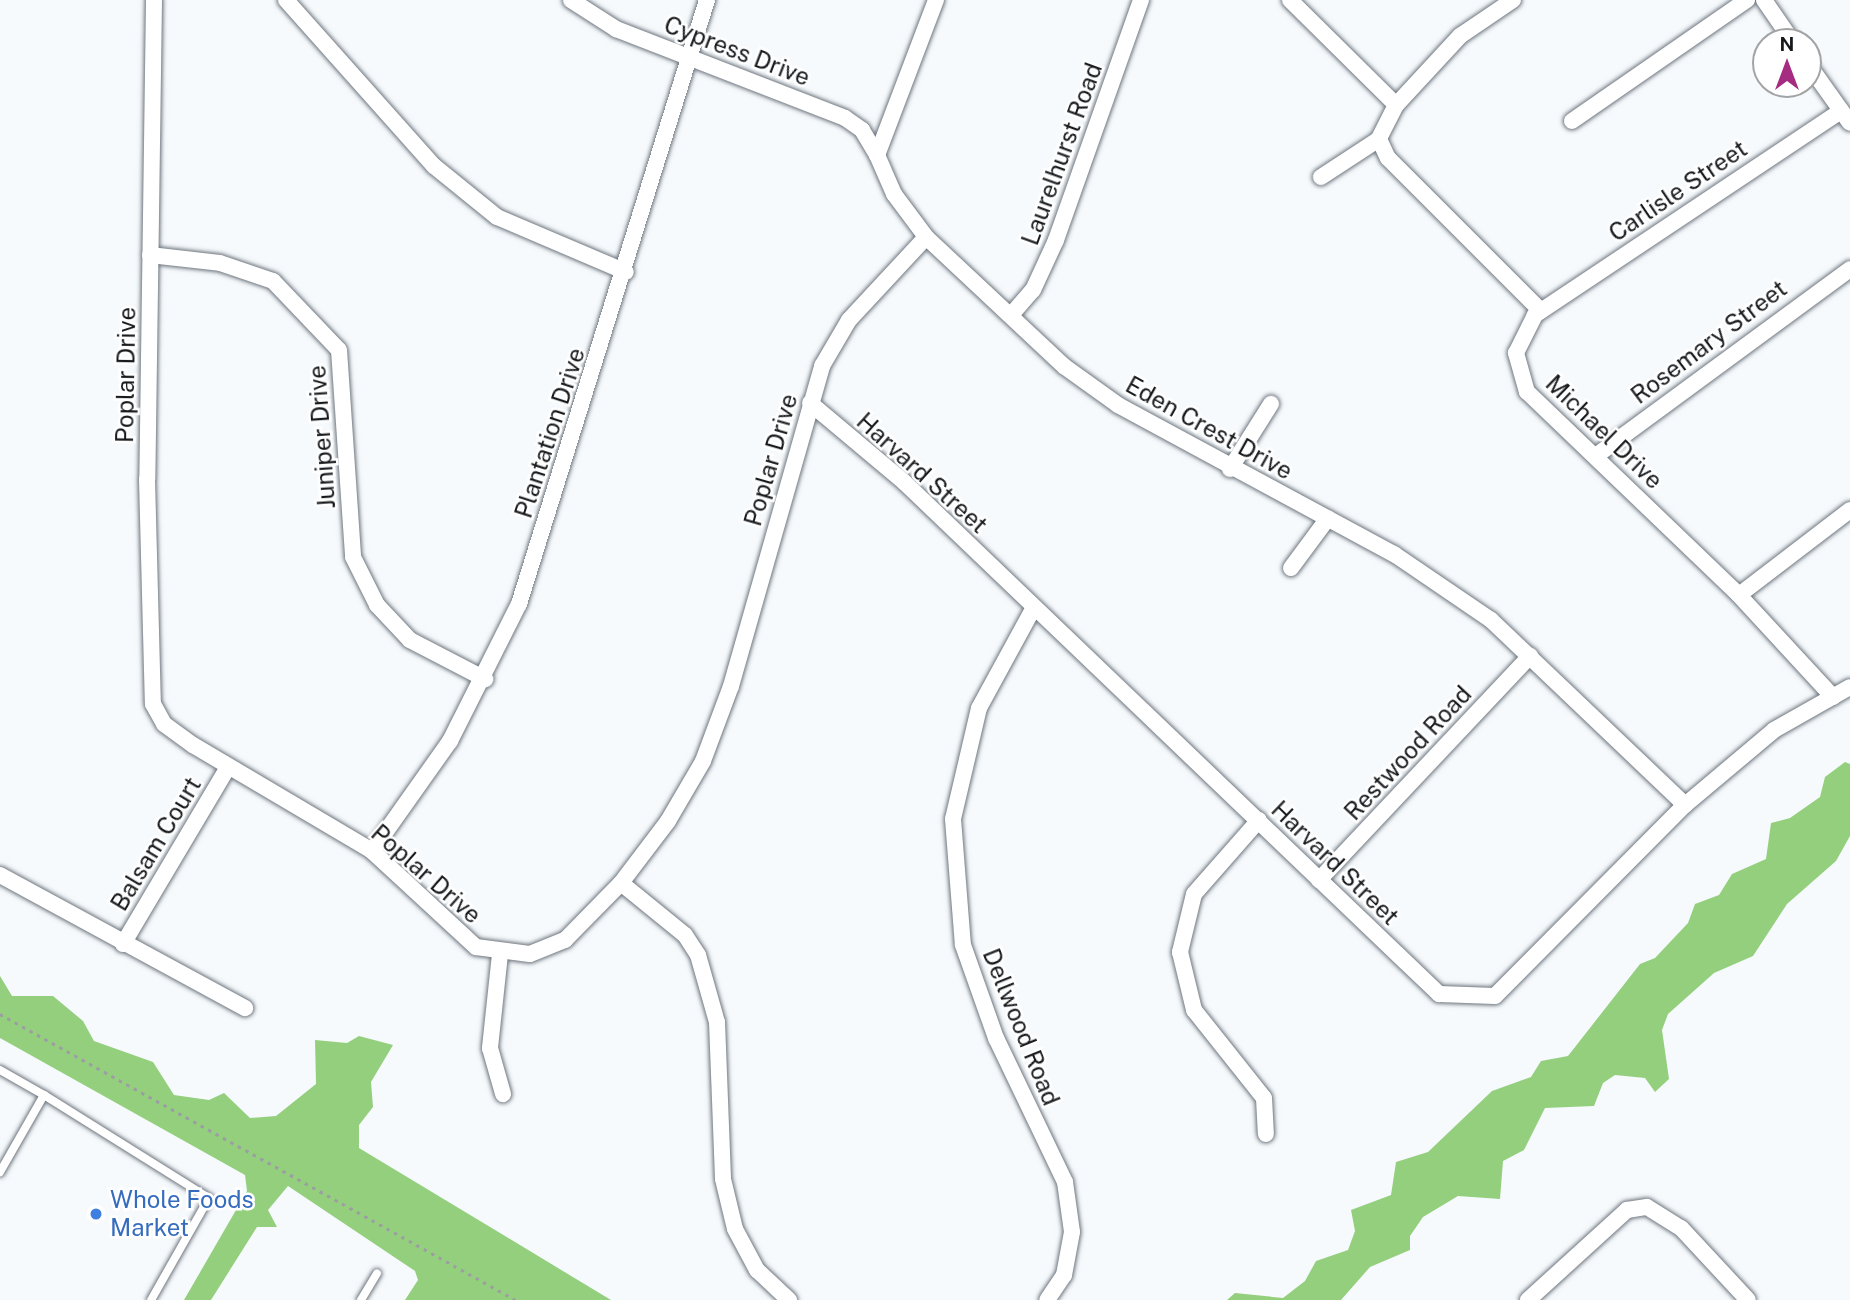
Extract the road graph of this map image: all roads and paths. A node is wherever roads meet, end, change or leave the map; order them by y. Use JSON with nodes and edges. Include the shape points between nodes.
{"nodes":[{"id":1,"x":155,"y":0,"type":"edge"},
{"id":2,"x":286,"y":0,"type":"edge"},
{"id":3,"x":571,"y":0,"type":"edge"},
{"id":4,"x":707,"y":0,"type":"edge"},
{"id":5,"x":936,"y":0,"type":"edge"},
{"id":6,"x":1141,"y":0,"type":"edge"},
{"id":7,"x":1290,"y":0,"type":"edge"},
{"id":8,"x":1513,"y":0,"type":"edge"},
{"id":9,"x":1746,"y":0,"type":"edge"},
{"id":10,"x":1764,"y":0,"type":"edge"},
{"id":11,"x":1783,"y":28,"type":"edge"},
{"id":12,"x":688,"y":58,"type":"junction"},
{"id":13,"x":1822,"y":84,"type":"edge"},
{"id":14,"x":1396,"y":105,"type":"junction"},
{"id":15,"x":1846,"y":117,"type":"edge"},
{"id":16,"x":1572,"y":121,"type":"dead end"},
{"id":17,"x":1379,"y":139,"type":"junction"},
{"id":18,"x":877,"y":155,"type":"junction"},
{"id":19,"x":1321,"y":177,"type":"dead end"},
{"id":20,"x":926,"y":237,"type":"junction"},
{"id":21,"x":150,"y":255,"type":"junction"},
{"id":22,"x":1850,"y":269,"type":"edge"},
{"id":23,"x":626,"y":272,"type":"junction"},
{"id":24,"x":1541,"y":311,"type":"junction"},
{"id":25,"x":1011,"y":315,"type":"junction"},
{"id":26,"x":810,"y":403,"type":"junction"},
{"id":27,"x":1271,"y":404,"type":"dead end"},
{"id":28,"x":1597,"y":455,"type":"junction"},
{"id":29,"x":1230,"y":468,"type":"junction"},
{"id":30,"x":1850,"y":510,"type":"edge"},
{"id":31,"x":1328,"y":518,"type":"junction"},
{"id":32,"x":1291,"y":568,"type":"dead end"},
{"id":33,"x":1739,"y":595,"type":"junction"},
{"id":34,"x":1033,"y":609,"type":"junction"},
{"id":35,"x":1530,"y":656,"type":"junction"},
{"id":36,"x":485,"y":678,"type":"junction"},
{"id":37,"x":1850,"y":687,"type":"edge"},
{"id":38,"x":1833,"y":697,"type":"junction"},
{"id":39,"x":228,"y":767,"type":"junction"},
{"id":40,"x":1685,"y":805,"type":"junction"},
{"id":41,"x":1259,"y":820,"type":"junction"},
{"id":42,"x":372,"y":851,"type":"junction"},
{"id":43,"x":0,"y":875,"type":"edge"},
{"id":44,"x":1319,"y":880,"type":"junction"},
{"id":45,"x":621,"y":883,"type":"junction"},
{"id":46,"x":123,"y":944,"type":"junction"},
{"id":47,"x":500,"y":954,"type":"junction"},
{"id":48,"x":245,"y":1008,"type":"dead end"},
{"id":49,"x":0,"y":1014,"type":"edge"},
{"id":50,"x":0,"y":1070,"type":"edge"},
{"id":51,"x":503,"y":1094,"type":"dead end"},
{"id":52,"x":44,"y":1095,"type":"junction"},
{"id":53,"x":1266,"y":1134,"type":"dead end"},
{"id":54,"x":0,"y":1172,"type":"edge"},
{"id":55,"x":377,"y":1273,"type":"dead end"},
{"id":56,"x":151,"y":1300,"type":"edge"},
{"id":57,"x":361,"y":1300,"type":"edge"},
{"id":58,"x":516,"y":1300,"type":"edge"},
{"id":59,"x":789,"y":1300,"type":"edge"},
{"id":60,"x":1047,"y":1300,"type":"edge"},
{"id":61,"x":1528,"y":1300,"type":"edge"},
{"id":62,"x":1748,"y":1300,"type":"edge"}],
"edges":[{"from":1,"to":21,"type":"street","name":"Poplar Drive"},
{"from":2,"to":23,"type":"street","via":[[434,166],[496,217]]},
{"from":3,"to":12,"type":"street","name":"Cypress Drive","via":[[616,29]]},
{"from":4,"to":12,"type":"street","name":"Plantation Drive"},
{"from":5,"to":18,"type":"street"},
{"from":6,"to":25,"type":"street","name":"Laurelhurst Road","via":[[1056,240],[1033,290]]},
{"from":7,"to":14,"type":"street"},
{"from":8,"to":14,"type":"street","via":[[1460,36]]},
{"from":9,"to":16,"type":"street"},
{"from":10,"to":11,"type":"street"},
{"from":12,"to":18,"type":"street","name":"Cypress Drive","via":[[845,118],[862,130]]},
{"from":12,"to":23,"type":"street","name":"Plantation Drive"},
{"from":13,"to":15,"type":"street"},
{"from":14,"to":17,"type":"street"},
{"from":15,"to":24,"type":"street","name":"Carlisle Street"},
{"from":17,"to":19,"type":"street"},
{"from":17,"to":24,"type":"street","via":[[1388,158]]},
{"from":18,"to":20,"type":"street","name":"Eden Crest Drive","via":[[894,194]]},
{"from":20,"to":25,"type":"street","name":"Eden Crest Drive"},
{"from":20,"to":26,"type":"street","name":"Poplar Drive","via":[[849,320]]},
{"from":21,"to":36,"type":"street","name":"Juniper Drive","via":[[220,262],[273,281],[338,350],[353,557],[377,605],[410,640]]},
{"from":21,"to":39,"type":"street","name":"Poplar Drive","via":[[150,686],[164,724]]},
{"from":22,"to":28,"type":"street","name":"Rosemary Street"},
{"from":23,"to":36,"type":"street","name":"Plantation Drive","via":[[519,604]]},
{"from":24,"to":28,"type":"street","name":"Michael Drive","via":[[1520,334],[1518,372],[1527,392]]},
{"from":25,"to":29,"type":"street","name":"Eden Crest Drive","via":[[1065,367],[1118,405]]},
{"from":26,"to":34,"type":"street","name":"Harvard Street","via":[[904,482]]},
{"from":26,"to":45,"type":"street","name":"Poplar Drive","via":[[731,686],[707,748],[668,821]]},
{"from":27,"to":29,"type":"street"},
{"from":28,"to":33,"type":"street","name":"Michael Drive"},
{"from":29,"to":31,"type":"street","name":"Eden Crest Drive"},
{"from":30,"to":33,"type":"street"},
{"from":31,"to":32,"type":"street"},
{"from":31,"to":35,"type":"street","name":"Eden Crest Drive","via":[[1437,580]]},
{"from":33,"to":38,"type":"street","name":"Michael Drive"},
{"from":34,"to":41,"type":"street","name":"Harvard Street"},
{"from":34,"to":60,"type":"street","name":"Dellwood Road","via":[[979,708],[953,819],[963,945],[996,1038],[1065,1182],[1072,1232],[1064,1275]]},
{"from":35,"to":40,"type":"street","name":"Eden Crest Drive"},
{"from":35,"to":44,"type":"street","name":"Restwood Road"},
{"from":36,"to":42,"type":"street","name":"Plantation Drive","via":[[450,741]]},
{"from":37,"to":38,"type":"street","name":"Harvard Street"},
{"from":38,"to":40,"type":"street","name":"Harvard Street","via":[[1774,730]]},
{"from":39,"to":42,"type":"street","name":"Poplar Drive"},
{"from":39,"to":46,"type":"street","name":"Balsam Court"},
{"from":40,"to":44,"type":"street","name":"Harvard Street","via":[[1511,982],[1479,1000],[1439,994]]},
{"from":41,"to":44,"type":"street","name":"Harvard Street"},
{"from":41,"to":53,"type":"street","via":[[1194,894],[1180,953],[1194,1010],[1264,1098]]},
{"from":42,"to":47,"type":"street","name":"Poplar Drive","via":[[449,928]]},
{"from":43,"to":46,"type":"street","name":"Balsam Court"},
{"from":45,"to":47,"type":"street","name":"Poplar Drive","via":[[565,940],[530,954]]},
{"from":45,"to":59,"type":"street","via":[[685,934],[698,955],[717,1022],[723,1179],[734,1229],[757,1270]]},
{"from":46,"to":48,"type":"street","name":"Balsam Court"},
{"from":47,"to":51,"type":"street","via":[[490,1048]]},
{"from":49,"to":58,"type":"path"},
{"from":50,"to":52,"type":"lane"},
{"from":52,"to":54,"type":"lane"},
{"from":52,"to":56,"type":"lane","via":[[209,1198]]},
{"from":55,"to":57,"type":"lane"},
{"from":61,"to":62,"type":"street","via":[[1627,1210],[1647,1207],[1681,1228]]}]}
